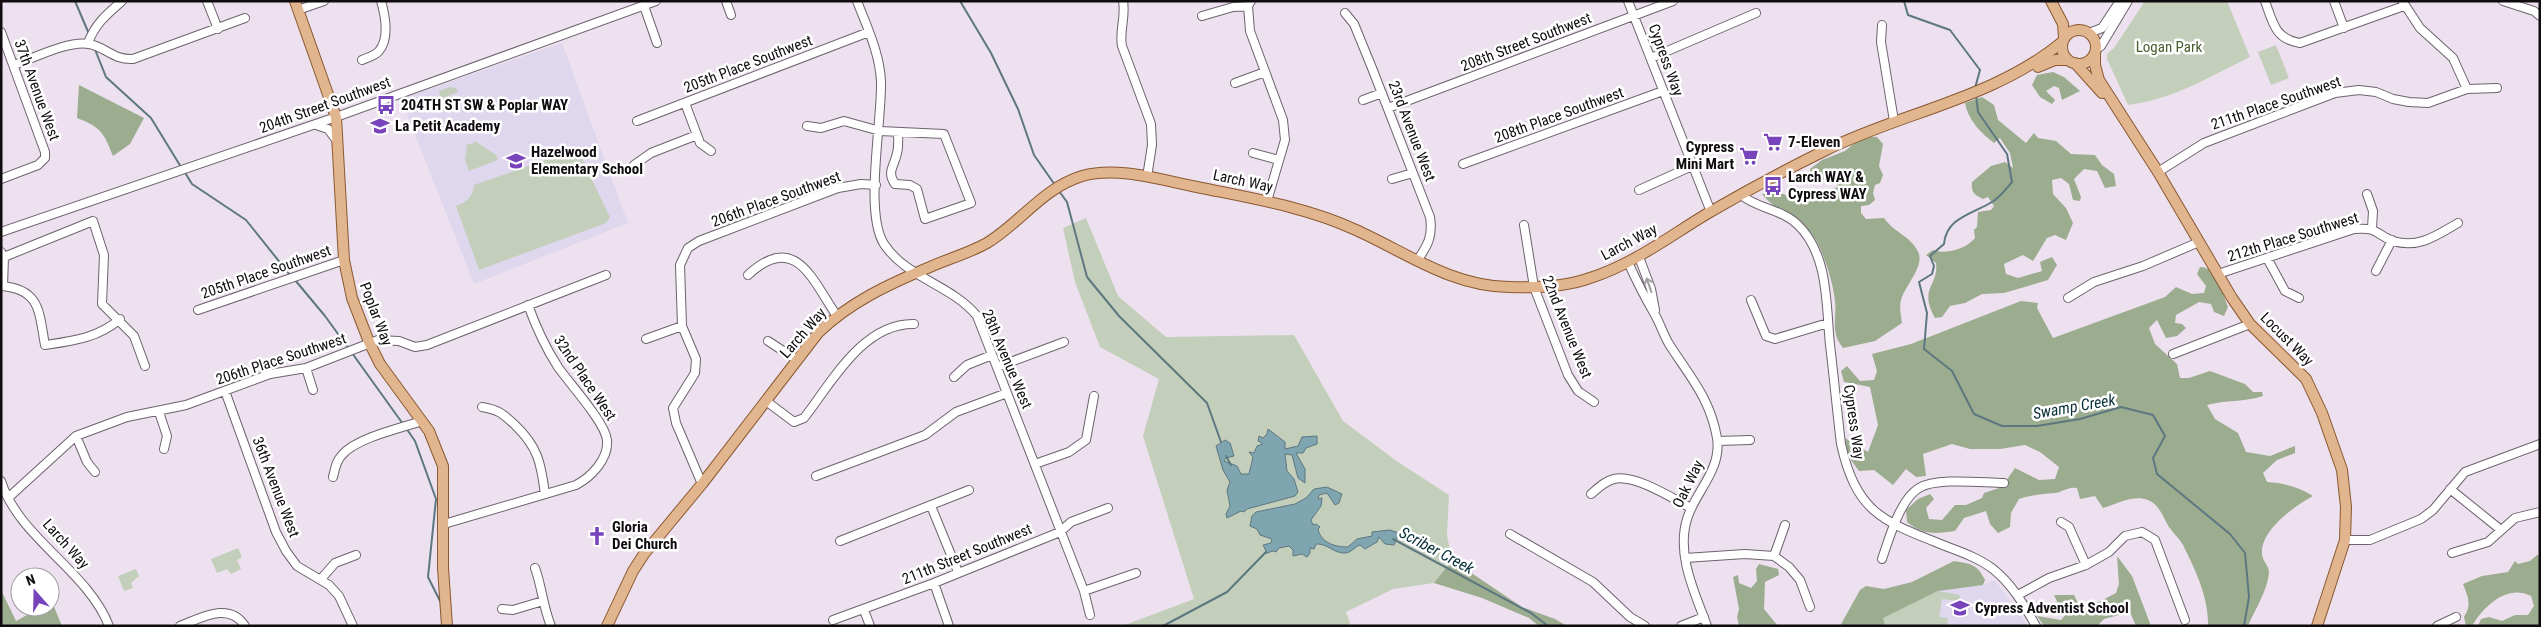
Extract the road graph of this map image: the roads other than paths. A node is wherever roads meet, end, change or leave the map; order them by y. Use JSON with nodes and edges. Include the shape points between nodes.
{"nodes":[{"id":1,"x":122,"y":1,"type":"edge"},
{"id":2,"x":208,"y":1,"type":"edge"},
{"id":3,"x":324,"y":1,"type":"edge"},
{"id":4,"x":381,"y":1,"type":"edge"},
{"id":5,"x":656,"y":1,"type":"edge"},
{"id":6,"x":726,"y":1,"type":"edge"},
{"id":7,"x":857,"y":1,"type":"edge"},
{"id":8,"x":1123,"y":1,"type":"edge"},
{"id":9,"x":1628,"y":1,"type":"edge"},
{"id":10,"x":1673,"y":1,"type":"edge"},
{"id":11,"x":2051,"y":1,"type":"edge"},
{"id":12,"x":2056,"y":1,"type":"edge"},
{"id":13,"x":2120,"y":1,"type":"edge"},
{"id":14,"x":2128,"y":1,"type":"edge"},
{"id":15,"x":2266,"y":1,"type":"edge"},
{"id":16,"x":2334,"y":1,"type":"edge"},
{"id":17,"x":2503,"y":1,"type":"edge"},
{"id":18,"x":1250,"y":4,"type":"edge"},
{"id":19,"x":2403,"y":4,"type":"edge"},
{"id":20,"x":297,"y":6,"type":"edge"},
{"id":21,"x":644,"y":6,"type":"junction"},
{"id":22,"x":1345,"y":13,"type":"dead end"},
{"id":23,"x":1756,"y":13,"type":"dead end"},
{"id":24,"x":731,"y":15,"type":"dead end"},
{"id":25,"x":1202,"y":16,"type":"dead end"},
{"id":26,"x":1635,"y":16,"type":"junction"},
{"id":27,"x":2540,"y":16,"type":"edge"},
{"id":28,"x":245,"y":18,"type":"dead end"},
{"id":29,"x":1882,"y":25,"type":"dead end"},
{"id":30,"x":2344,"y":28,"type":"junction"},
{"id":31,"x":218,"y":29,"type":"junction"},
{"id":32,"x":2077,"y":30,"type":"junction"},
{"id":33,"x":1,"y":32,"type":"edge"},
{"id":34,"x":869,"y":32,"type":"junction"},
{"id":35,"x":2089,"y":34,"type":"junction"},
{"id":36,"x":2063,"y":40,"type":"junction"},
{"id":37,"x":88,"y":43,"type":"junction"},
{"id":38,"x":657,"y":43,"type":"dead end"},
{"id":39,"x":2095,"y":51,"type":"junction"},
{"id":40,"x":1651,"y":58,"type":"junction"},
{"id":41,"x":362,"y":60,"type":"dead end"},
{"id":42,"x":2072,"y":62,"type":"junction"},
{"id":43,"x":14,"y":65,"type":"junction"},
{"id":44,"x":1265,"y":72,"type":"junction"},
{"id":45,"x":2007,"y":78,"type":"junction"},
{"id":46,"x":1234,"y":83,"type":"dead end"},
{"id":47,"x":2497,"y":88,"type":"dead end"},
{"id":48,"x":2467,"y":89,"type":"junction"},
{"id":49,"x":1663,"y":90,"type":"junction"},
{"id":50,"x":1382,"y":93,"type":"junction"},
{"id":51,"x":1363,"y":100,"type":"dead end"},
{"id":52,"x":2112,"y":101,"type":"junction"},
{"id":53,"x":685,"y":103,"type":"junction"},
{"id":54,"x":1388,"y":108,"type":"junction"},
{"id":55,"x":336,"y":117,"type":"junction"},
{"id":56,"x":637,"y":121,"type":"dead end"},
{"id":57,"x":1894,"y":121,"type":"junction"},
{"id":58,"x":314,"y":124,"type":"junction"},
{"id":59,"x":807,"y":126,"type":"dead end"},
{"id":60,"x":880,"y":131,"type":"junction"},
{"id":61,"x":898,"y":132,"type":"junction"},
{"id":62,"x":697,"y":135,"type":"junction"},
{"id":63,"x":337,"y":142,"type":"junction"},
{"id":64,"x":711,"y":151,"type":"dead end"},
{"id":65,"x":1253,"y":153,"type":"dead end"},
{"id":66,"x":1279,"y":160,"type":"junction"},
{"id":67,"x":634,"y":164,"type":"dead end"},
{"id":68,"x":1463,"y":164,"type":"dead end"},
{"id":69,"x":1692,"y":166,"type":"junction"},
{"id":70,"x":1413,"y":172,"type":"junction"},
{"id":71,"x":2158,"y":172,"type":"junction"},
{"id":72,"x":1147,"y":177,"type":"junction"},
{"id":73,"x":1,"y":179,"type":"edge"},
{"id":74,"x":1392,"y":179,"type":"dead end"},
{"id":75,"x":876,"y":185,"type":"junction"},
{"id":76,"x":1639,"y":190,"type":"dead end"},
{"id":77,"x":2367,"y":194,"type":"dead end"},
{"id":78,"x":1741,"y":195,"type":"junction"},
{"id":79,"x":1267,"y":201,"type":"junction"},
{"id":80,"x":1711,"y":212,"type":"junction"},
{"id":81,"x":2458,"y":223,"type":"dead end"},
{"id":82,"x":1524,"y":225,"type":"dead end"},
{"id":83,"x":2372,"y":228,"type":"junction"},
{"id":84,"x":1,"y":232,"type":"edge"},
{"id":85,"x":2392,"y":240,"type":"junction"},
{"id":86,"x":2199,"y":242,"type":"junction"},
{"id":87,"x":2,"y":254,"type":"edge"},
{"id":88,"x":1638,"y":257,"type":"junction"},
{"id":89,"x":2267,"y":258,"type":"junction"},
{"id":90,"x":344,"y":260,"type":"junction"},
{"id":91,"x":1417,"y":261,"type":"junction"},
{"id":92,"x":1628,"y":262,"type":"junction"},
{"id":93,"x":2376,"y":271,"type":"dead end"},
{"id":94,"x":916,"y":272,"type":"junction"},
{"id":95,"x":2218,"y":274,"type":"junction"},
{"id":96,"x":606,"y":275,"type":"dead end"},
{"id":97,"x":748,"y":275,"type":"dead end"},
{"id":98,"x":2,"y":286,"type":"edge"},
{"id":99,"x":1534,"y":287,"type":"junction"},
{"id":100,"x":2068,"y":298,"type":"dead end"},
{"id":101,"x":2300,"y":298,"type":"dead end"},
{"id":102,"x":1751,"y":300,"type":"dead end"},
{"id":103,"x":528,"y":305,"type":"junction"},
{"id":104,"x":198,"y":310,"type":"dead end"},
{"id":105,"x":1655,"y":315,"type":"junction"},
{"id":106,"x":837,"y":316,"type":"junction"},
{"id":107,"x":120,"y":319,"type":"junction"},
{"id":108,"x":1828,"y":323,"type":"junction"},
{"id":109,"x":914,"y":324,"type":"dead end"},
{"id":110,"x":2250,"y":324,"type":"junction"},
{"id":111,"x":682,"y":326,"type":"junction"},
{"id":112,"x":646,"y":339,"type":"dead end"},
{"id":113,"x":768,"y":341,"type":"dead end"},
{"id":114,"x":369,"y":342,"type":"junction"},
{"id":115,"x":1064,"y":342,"type":"dead end"},
{"id":116,"x":992,"y":354,"type":"junction"},
{"id":117,"x":2173,"y":354,"type":"dead end"},
{"id":118,"x":797,"y":360,"type":"junction"},
{"id":119,"x":145,"y":366,"type":"dead end"},
{"id":120,"x":997,"y":367,"type":"junction"},
{"id":121,"x":306,"y":368,"type":"junction"},
{"id":122,"x":954,"y":377,"type":"dead end"},
{"id":123,"x":313,"y":390,"type":"dead end"},
{"id":124,"x":225,"y":391,"type":"junction"},
{"id":125,"x":1007,"y":393,"type":"junction"},
{"id":126,"x":1094,"y":396,"type":"dead end"},
{"id":127,"x":766,"y":401,"type":"junction"},
{"id":128,"x":1594,"y":402,"type":"dead end"},
{"id":129,"x":482,"y":407,"type":"dead end"},
{"id":130,"x":159,"y":412,"type":"junction"},
{"id":131,"x":422,"y":421,"type":"junction"},
{"id":132,"x":76,"y":436,"type":"junction"},
{"id":133,"x":1718,"y":440,"type":"junction"},
{"id":134,"x":1750,"y":440,"type":"dead end"},
{"id":135,"x":2540,"y":444,"type":"edge"},
{"id":136,"x":164,"y":448,"type":"dead end"},
{"id":137,"x":1035,"y":464,"type":"junction"},
{"id":138,"x":96,"y":472,"type":"dead end"},
{"id":139,"x":816,"y":476,"type":"dead end"},
{"id":140,"x":333,"y":477,"type":"dead end"},
{"id":141,"x":1,"y":482,"type":"edge"},
{"id":142,"x":2004,"y":483,"type":"dead end"},
{"id":143,"x":702,"y":484,"type":"junction"},
{"id":144,"x":2450,"y":489,"type":"junction"},
{"id":145,"x":969,"y":490,"type":"dead end"},
{"id":146,"x":545,"y":494,"type":"junction"},
{"id":147,"x":1591,"y":494,"type":"dead end"},
{"id":148,"x":8,"y":498,"type":"junction"},
{"id":149,"x":931,"y":506,"type":"junction"},
{"id":150,"x":1108,"y":508,"type":"dead end"},
{"id":151,"x":1691,"y":508,"type":"junction"},
{"id":152,"x":2540,"y":512,"type":"edge"},
{"id":153,"x":2061,"y":522,"type":"dead end"},
{"id":154,"x":444,"y":524,"type":"junction"},
{"id":155,"x":1785,"y":525,"type":"dead end"},
{"id":156,"x":1894,"y":526,"type":"junction"},
{"id":157,"x":2501,"y":530,"type":"junction"},
{"id":158,"x":1060,"y":532,"type":"junction"},
{"id":159,"x":1510,"y":534,"type":"dead end"},
{"id":160,"x":2345,"y":540,"type":"junction"},
{"id":161,"x":840,"y":541,"type":"dead end"},
{"id":162,"x":2452,"y":553,"type":"dead end"},
{"id":163,"x":356,"y":555,"type":"dead end"},
{"id":164,"x":1774,"y":556,"type":"junction"},
{"id":165,"x":1685,"y":558,"type":"junction"},
{"id":166,"x":1882,"y":559,"type":"dead end"},
{"id":167,"x":2086,"y":565,"type":"junction"},
{"id":168,"x":535,"y":568,"type":"dead end"},
{"id":169,"x":958,"y":572,"type":"junction"},
{"id":170,"x":1136,"y":573,"type":"dead end"},
{"id":171,"x":320,"y":579,"type":"junction"},
{"id":172,"x":934,"y":583,"type":"junction"},
{"id":173,"x":1084,"y":591,"type":"junction"},
{"id":174,"x":2018,"y":595,"type":"junction"},
{"id":175,"x":543,"y":601,"type":"junction"},
{"id":176,"x":1810,"y":607,"type":"dead end"},
{"id":177,"x":502,"y":609,"type":"dead end"},
{"id":178,"x":864,"y":610,"type":"junction"},
{"id":179,"x":1090,"y":615,"type":"dead end"},
{"id":180,"x":1704,"y":617,"type":"junction"},
{"id":181,"x":2456,"y":617,"type":"dead end"},
{"id":182,"x":833,"y":620,"type":"dead end"},
{"id":183,"x":2185,"y":620,"type":"dead end"},
{"id":184,"x":1643,"y":625,"type":"edge"},
{"id":185,"x":109,"y":626,"type":"edge"},
{"id":186,"x":180,"y":626,"type":"edge"},
{"id":187,"x":245,"y":626,"type":"edge"},
{"id":188,"x":353,"y":626,"type":"edge"},
{"id":189,"x":447,"y":626,"type":"edge"},
{"id":190,"x":551,"y":626,"type":"edge"},
{"id":191,"x":607,"y":626,"type":"edge"},
{"id":192,"x":870,"y":626,"type":"edge"},
{"id":193,"x":949,"y":626,"type":"edge"},
{"id":194,"x":1680,"y":626,"type":"edge"},
{"id":195,"x":1707,"y":626,"type":"edge"},
{"id":196,"x":2036,"y":626,"type":"edge"},
{"id":197,"x":2316,"y":626,"type":"edge"},
{"id":198,"x":2437,"y":626,"type":"edge"}],
"edges":[{"from":1,"to":37,"type":"street","via":[[101,20]]},
{"from":2,"to":31,"type":"street"},
{"from":3,"to":20,"type":"street"},
{"from":4,"to":41,"type":"street","via":[[386,17],[383,43],[379,52]]},
{"from":5,"to":21,"type":"street","name":"204th Street Southwest"},
{"from":6,"to":24,"type":"street"},
{"from":7,"to":34,"type":"street","name":"28th Avenue West"},
{"from":8,"to":72,"type":"street","via":[[1122,46],[1151,124],[1152,145]]},
{"from":9,"to":26,"type":"street","name":"Cypress Way"},
{"from":10,"to":26,"type":"street","name":"208th Street Southwest"},
{"from":11,"to":36,"type":"main road","via":[[2063,24]]},
{"from":12,"to":32,"type":"main road"},
{"from":13,"to":35,"type":"street","via":[[2102,28]]},
{"from":14,"to":39,"type":"street"},
{"from":15,"to":30,"type":"street","via":[[2279,33],[2288,41],[2300,43]]},
{"from":16,"to":30,"type":"street"},
{"from":17,"to":27,"type":"street"},
{"from":18,"to":25,"type":"street"},
{"from":18,"to":44,"type":"street","via":[[1250,31]]},
{"from":19,"to":30,"type":"street"},
{"from":19,"to":48,"type":"street","via":[[2420,28],[2453,58]]},
{"from":20,"to":55,"type":"main road","name":"Poplar Way"},
{"from":21,"to":38,"type":"street"},
{"from":21,"to":55,"type":"street","name":"204th Street Southwest"},
{"from":22,"to":50,"type":"street","name":"23rd Avenue West","via":[[1354,24]]},
{"from":23,"to":40,"type":"street"},
{"from":26,"to":40,"type":"street","name":"Cypress Way"},
{"from":26,"to":54,"type":"street","name":"208th Street Southwest"},
{"from":28,"to":31,"type":"street"},
{"from":29,"to":57,"type":"street","via":[[1881,42]]},
{"from":31,"to":37,"type":"street","via":[[133,59],[116,58]]},
{"from":32,"to":35,"type":"main road"},
{"from":32,"to":36,"type":"main road"},
{"from":33,"to":43,"type":"street","name":"37th Avenue West"},
{"from":34,"to":53,"type":"street","name":"205th Place Southwest"},
{"from":34,"to":60,"type":"street","name":"28th Avenue West","via":[[880,70]]},
{"from":35,"to":39,"type":"main road","via":[[2094,40]]},
{"from":36,"to":42,"type":"main road","via":[[2062,50]]},
{"from":36,"to":45,"type":"main road","name":"Larch Way","via":[[2038,60]]},
{"from":37,"to":43,"type":"street","via":[[70,45]]},
{"from":39,"to":42,"type":"main road","via":[[2088,61]]},
{"from":39,"to":52,"type":"main road","name":"Locust Way","via":[[2099,80]]},
{"from":40,"to":49,"type":"street","name":"Cypress Way"},
{"from":42,"to":45,"type":"main road","name":"Larch Way","via":[[2049,62]]},
{"from":42,"to":52,"type":"main road","name":"Locust Way"},
{"from":43,"to":73,"type":"street","name":"37th Avenue West","via":[[45,158],[38,165]]},
{"from":44,"to":46,"type":"street"},
{"from":44,"to":66,"type":"street","via":[[1283,120],[1285,140]]},
{"from":45,"to":57,"type":"main road","name":"Larch Way"},
{"from":47,"to":48,"type":"street","name":"211th Place Southwest"},
{"from":48,"to":71,"type":"street","name":"211th Place Southwest","via":[[2428,102],[2409,102],[2359,90],[2335,94],[2204,143]]},
{"from":49,"to":68,"type":"street","name":"208th Place Southwest"},
{"from":49,"to":69,"type":"street","name":"Cypress Way"},
{"from":50,"to":51,"type":"street"},
{"from":50,"to":54,"type":"street","name":"23rd Avenue West"},
{"from":52,"to":71,"type":"main road","name":"Locust Way"},
{"from":53,"to":56,"type":"street","name":"205th Place Southwest"},
{"from":53,"to":62,"type":"street"},
{"from":54,"to":70,"type":"street","name":"23rd Avenue West"},
{"from":55,"to":58,"type":"street","name":"204th Street Southwest"},
{"from":55,"to":63,"type":"main road","name":"Poplar Way"},
{"from":57,"to":78,"type":"main road","name":"Larch Way","via":[[1833,147]]},
{"from":58,"to":63,"type":"street","via":[[328,129]]},
{"from":58,"to":84,"type":"street","name":"204th Street Southwest"},
{"from":59,"to":60,"type":"street","via":[[821,128],[844,121]]},
{"from":60,"to":61,"type":"street"},
{"from":60,"to":75,"type":"street","name":"28th Avenue West"},
{"from":61,"to":61,"type":"street","via":[[944,134],[971,203],[925,219],[917,189],[895,184],[891,178],[890,170],[898,152]]},
{"from":62,"to":64,"type":"street","via":[[700,143]]},
{"from":62,"to":67,"type":"street","via":[[651,153]]},
{"from":63,"to":90,"type":"main road","name":"Poplar Way"},
{"from":65,"to":66,"type":"street"},
{"from":66,"to":79,"type":"street"},
{"from":69,"to":76,"type":"street"},
{"from":69,"to":80,"type":"street","name":"Cypress Way"},
{"from":70,"to":74,"type":"street"},
{"from":70,"to":91,"type":"street","name":"23rd Avenue West","via":[[1432,226],[1430,244]]},
{"from":71,"to":86,"type":"main road","name":"Locust Way"},
{"from":72,"to":79,"type":"main road","name":"Larch Way"},
{"from":72,"to":94,"type":"main road","name":"Larch Way","via":[[1098,173],[1063,184],[989,242]]},
{"from":75,"to":94,"type":"street","name":"28th Avenue West","via":[[878,234],[895,257]]},
{"from":75,"to":111,"type":"street","name":"206th Place Southwest","via":[[838,188],[688,248],[680,265]]},
{"from":77,"to":83,"type":"street","via":[[2374,211]]},
{"from":78,"to":80,"type":"main road","name":"Larch Way"},
{"from":78,"to":108,"type":"street","name":"Cypress Way","via":[[1797,223],[1810,240],[1820,264]]},
{"from":79,"to":91,"type":"main road","name":"Larch Way","via":[[1352,228]]},
{"from":80,"to":88,"type":"main road","name":"Larch Way"},
{"from":81,"to":85,"type":"street","name":"212th Place Southwest","via":[[2420,243]]},
{"from":82,"to":99,"type":"street","name":"22nd Avenue West"},
{"from":83,"to":85,"type":"street","name":"212th Place Southwest"},
{"from":83,"to":89,"type":"street","name":"212th Place Southwest","via":[[2354,229]]},
{"from":85,"to":93,"type":"street"},
{"from":86,"to":95,"type":"main road","name":"Locust Way"},
{"from":86,"to":100,"type":"street","via":[[2094,282]]},
{"from":87,"to":98,"type":"street"},
{"from":87,"to":107,"type":"street","via":[[93,221],[104,255],[102,304]]},
{"from":88,"to":92,"type":"main road","name":"Larch Way"},
{"from":105,"to":88,"type":"street","one_way":true,"via":[[1652,289]]},
{"from":89,"to":95,"type":"street","name":"212th Place Southwest"},
{"from":89,"to":101,"type":"street","via":[[2285,291]]},
{"from":90,"to":104,"type":"street","name":"205th Place Southwest"},
{"from":90,"to":114,"type":"main road","name":"Poplar Way","via":[[352,298]]},
{"from":91,"to":99,"type":"main road","name":"Larch Way","via":[[1466,282]]},
{"from":92,"to":99,"type":"main road","name":"Larch Way","via":[[1588,279]]},
{"from":92,"to":105,"type":"street"},
{"from":94,"to":106,"type":"main road","name":"Larch Way","via":[[873,293]]},
{"from":94,"to":116,"type":"street","name":"28th Avenue West","via":[[966,303],[977,316]]},
{"from":95,"to":110,"type":"main road","name":"Locust Way"},
{"from":96,"to":103,"type":"street","name":"206th Place Southwest"},
{"from":97,"to":106,"type":"street","via":[[758,266],[781,258],[800,261]]},
{"from":98,"to":107,"type":"street","via":[[19,289],[32,297],[38,306],[45,345],[80,340],[106,331]]},
{"from":99,"to":128,"type":"street","name":"22nd Avenue West","via":[[1568,374],[1578,391]]},
{"from":102,"to":108,"type":"street","via":[[1766,336],[1770,338]]},
{"from":103,"to":114,"type":"street","name":"206th Place Southwest","via":[[420,347],[388,340]]},
{"from":103,"to":146,"type":"street","name":"32nd Place West","via":[[544,344],[605,432],[606,447],[598,467],[584,480]]},
{"from":105,"to":133,"type":"street","name":"Oak Way","via":[[1670,345],[1698,384]]},
{"from":106,"to":118,"type":"main road","name":"Larch Way"},
{"from":107,"to":119,"type":"street","via":[[134,336]]},
{"from":108,"to":156,"type":"street","name":"Cypress Way","via":[[1846,466],[1858,494]]},
{"from":109,"to":127,"type":"street","via":[[901,324],[883,332],[858,349],[799,420],[794,422]]},
{"from":110,"to":117,"type":"street"},
{"from":110,"to":160,"type":"main road","name":"Locust Way","via":[[2306,379],[2322,413],[2342,470]]},
{"from":111,"to":112,"type":"street"},
{"from":111,"to":143,"type":"street","via":[[696,359],[695,373],[673,408],[676,423]]},
{"from":113,"to":118,"type":"street"},
{"from":114,"to":121,"type":"street","name":"206th Place Southwest"},
{"from":114,"to":131,"type":"main road","name":"Poplar Way","via":[[380,364]]},
{"from":115,"to":120,"type":"street"},
{"from":116,"to":120,"type":"street","name":"28th Avenue West"},
{"from":116,"to":122,"type":"street","via":[[967,365]]},
{"from":118,"to":127,"type":"main road","name":"Larch Way"},
{"from":120,"to":125,"type":"street","name":"28th Avenue West"},
{"from":121,"to":123,"type":"street"},
{"from":121,"to":124,"type":"street","name":"206th Place Southwest","via":[[270,374]]},
{"from":124,"to":130,"type":"street","name":"206th Place Southwest"},
{"from":124,"to":171,"type":"street","name":"36th Avenue West","via":[[276,532],[297,566]]},
{"from":125,"to":137,"type":"street","name":"28th Avenue West"},
{"from":125,"to":139,"type":"street","via":[[956,412],[925,434]]},
{"from":126,"to":137,"type":"street","via":[[1086,440],[1069,452]]},
{"from":127,"to":143,"type":"main road","name":"Larch Way"},
{"from":129,"to":146,"type":"street","via":[[499,410],[532,443],[542,470]]},
{"from":130,"to":132,"type":"street","name":"206th Place Southwest","via":[[127,416]]},
{"from":130,"to":136,"type":"street","via":[[167,436]]},
{"from":131,"to":140,"type":"street","via":[[352,446],[342,455]]},
{"from":131,"to":154,"type":"main road","name":"Poplar Way","via":[[436,445],[443,466]]},
{"from":132,"to":138,"type":"street","via":[[87,462]]},
{"from":132,"to":148,"type":"street","name":"206th Place Southwest"},
{"from":133,"to":134,"type":"street"},
{"from":133,"to":151,"type":"street","name":"Oak Way","via":[[1708,481]]},
{"from":135,"to":144,"type":"street","via":[[2465,472]]},
{"from":137,"to":158,"type":"street","name":"28th Avenue West"},
{"from":141,"to":148,"type":"street","name":"Larch Way"},
{"from":142,"to":156,"type":"street","via":[[1935,483],[1920,487],[1908,497]]},
{"from":143,"to":191,"type":"main road","name":"Larch Way","via":[[644,554]]},
{"from":144,"to":157,"type":"street"},
{"from":144,"to":160,"type":"street","via":[[2421,519],[2370,540]]},
{"from":145,"to":149,"type":"street"},
{"from":146,"to":154,"type":"street"},
{"from":147,"to":151,"type":"street","via":[[1604,484],[1623,478]]},
{"from":148,"to":185,"type":"street","name":"Larch Way","via":[[92,596]]},
{"from":149,"to":161,"type":"street"},
{"from":149,"to":169,"type":"street"},
{"from":150,"to":158,"type":"street","name":"211th Street Southwest","via":[[1071,522]]},
{"from":151,"to":165,"type":"street","name":"Oak Way","via":[[1684,531]]},
{"from":152,"to":157,"type":"street","via":[[2514,518]]},
{"from":153,"to":167,"type":"street","via":[[2069,527]]},
{"from":154,"to":189,"type":"main road","name":"Poplar Way"},
{"from":155,"to":164,"type":"street"},
{"from":156,"to":166,"type":"street"},
{"from":156,"to":174,"type":"street","name":"Cypress Way","via":[[1972,556],[1992,568]]},
{"from":157,"to":162,"type":"street","via":[[2488,542]]},
{"from":158,"to":169,"type":"street","name":"211th Street Southwest"},
{"from":158,"to":173,"type":"street","name":"28th Avenue West"},
{"from":159,"to":184,"type":"street","via":[[1593,582]]},
{"from":160,"to":197,"type":"main road","name":"Locust Way"},
{"from":163,"to":171,"type":"street","via":[[335,564]]},
{"from":164,"to":165,"type":"street","via":[[1745,554]]},
{"from":164,"to":176,"type":"street","via":[[1800,580]]},
{"from":165,"to":180,"type":"street","name":"Oak Way"},
{"from":167,"to":174,"type":"street","via":[[2049,578]]},
{"from":167,"to":183,"type":"street","via":[[2109,552],[2125,536],[2142,532],[2155,540]]},
{"from":168,"to":175,"type":"street","via":[[543,589]]},
{"from":169,"to":172,"type":"street","name":"211th Street Southwest"},
{"from":170,"to":173,"type":"street"},
{"from":171,"to":188,"type":"street","name":"36th Avenue West","via":[[338,596]]},
{"from":172,"to":178,"type":"street","name":"211th Street Southwest"},
{"from":172,"to":193,"type":"street"},
{"from":173,"to":179,"type":"street","name":"28th Avenue West"},
{"from":174,"to":196,"type":"street","name":"Cypress Way"},
{"from":175,"to":177,"type":"street","via":[[514,610]]},
{"from":175,"to":190,"type":"street"},
{"from":178,"to":182,"type":"street","name":"211th Street Southwest"},
{"from":178,"to":192,"type":"street"},
{"from":180,"to":194,"type":"street"},
{"from":180,"to":195,"type":"street","name":"Oak Way"},
{"from":181,"to":198,"type":"street"},
{"from":186,"to":187,"type":"street","via":[[223,612],[233,614]]}]}
